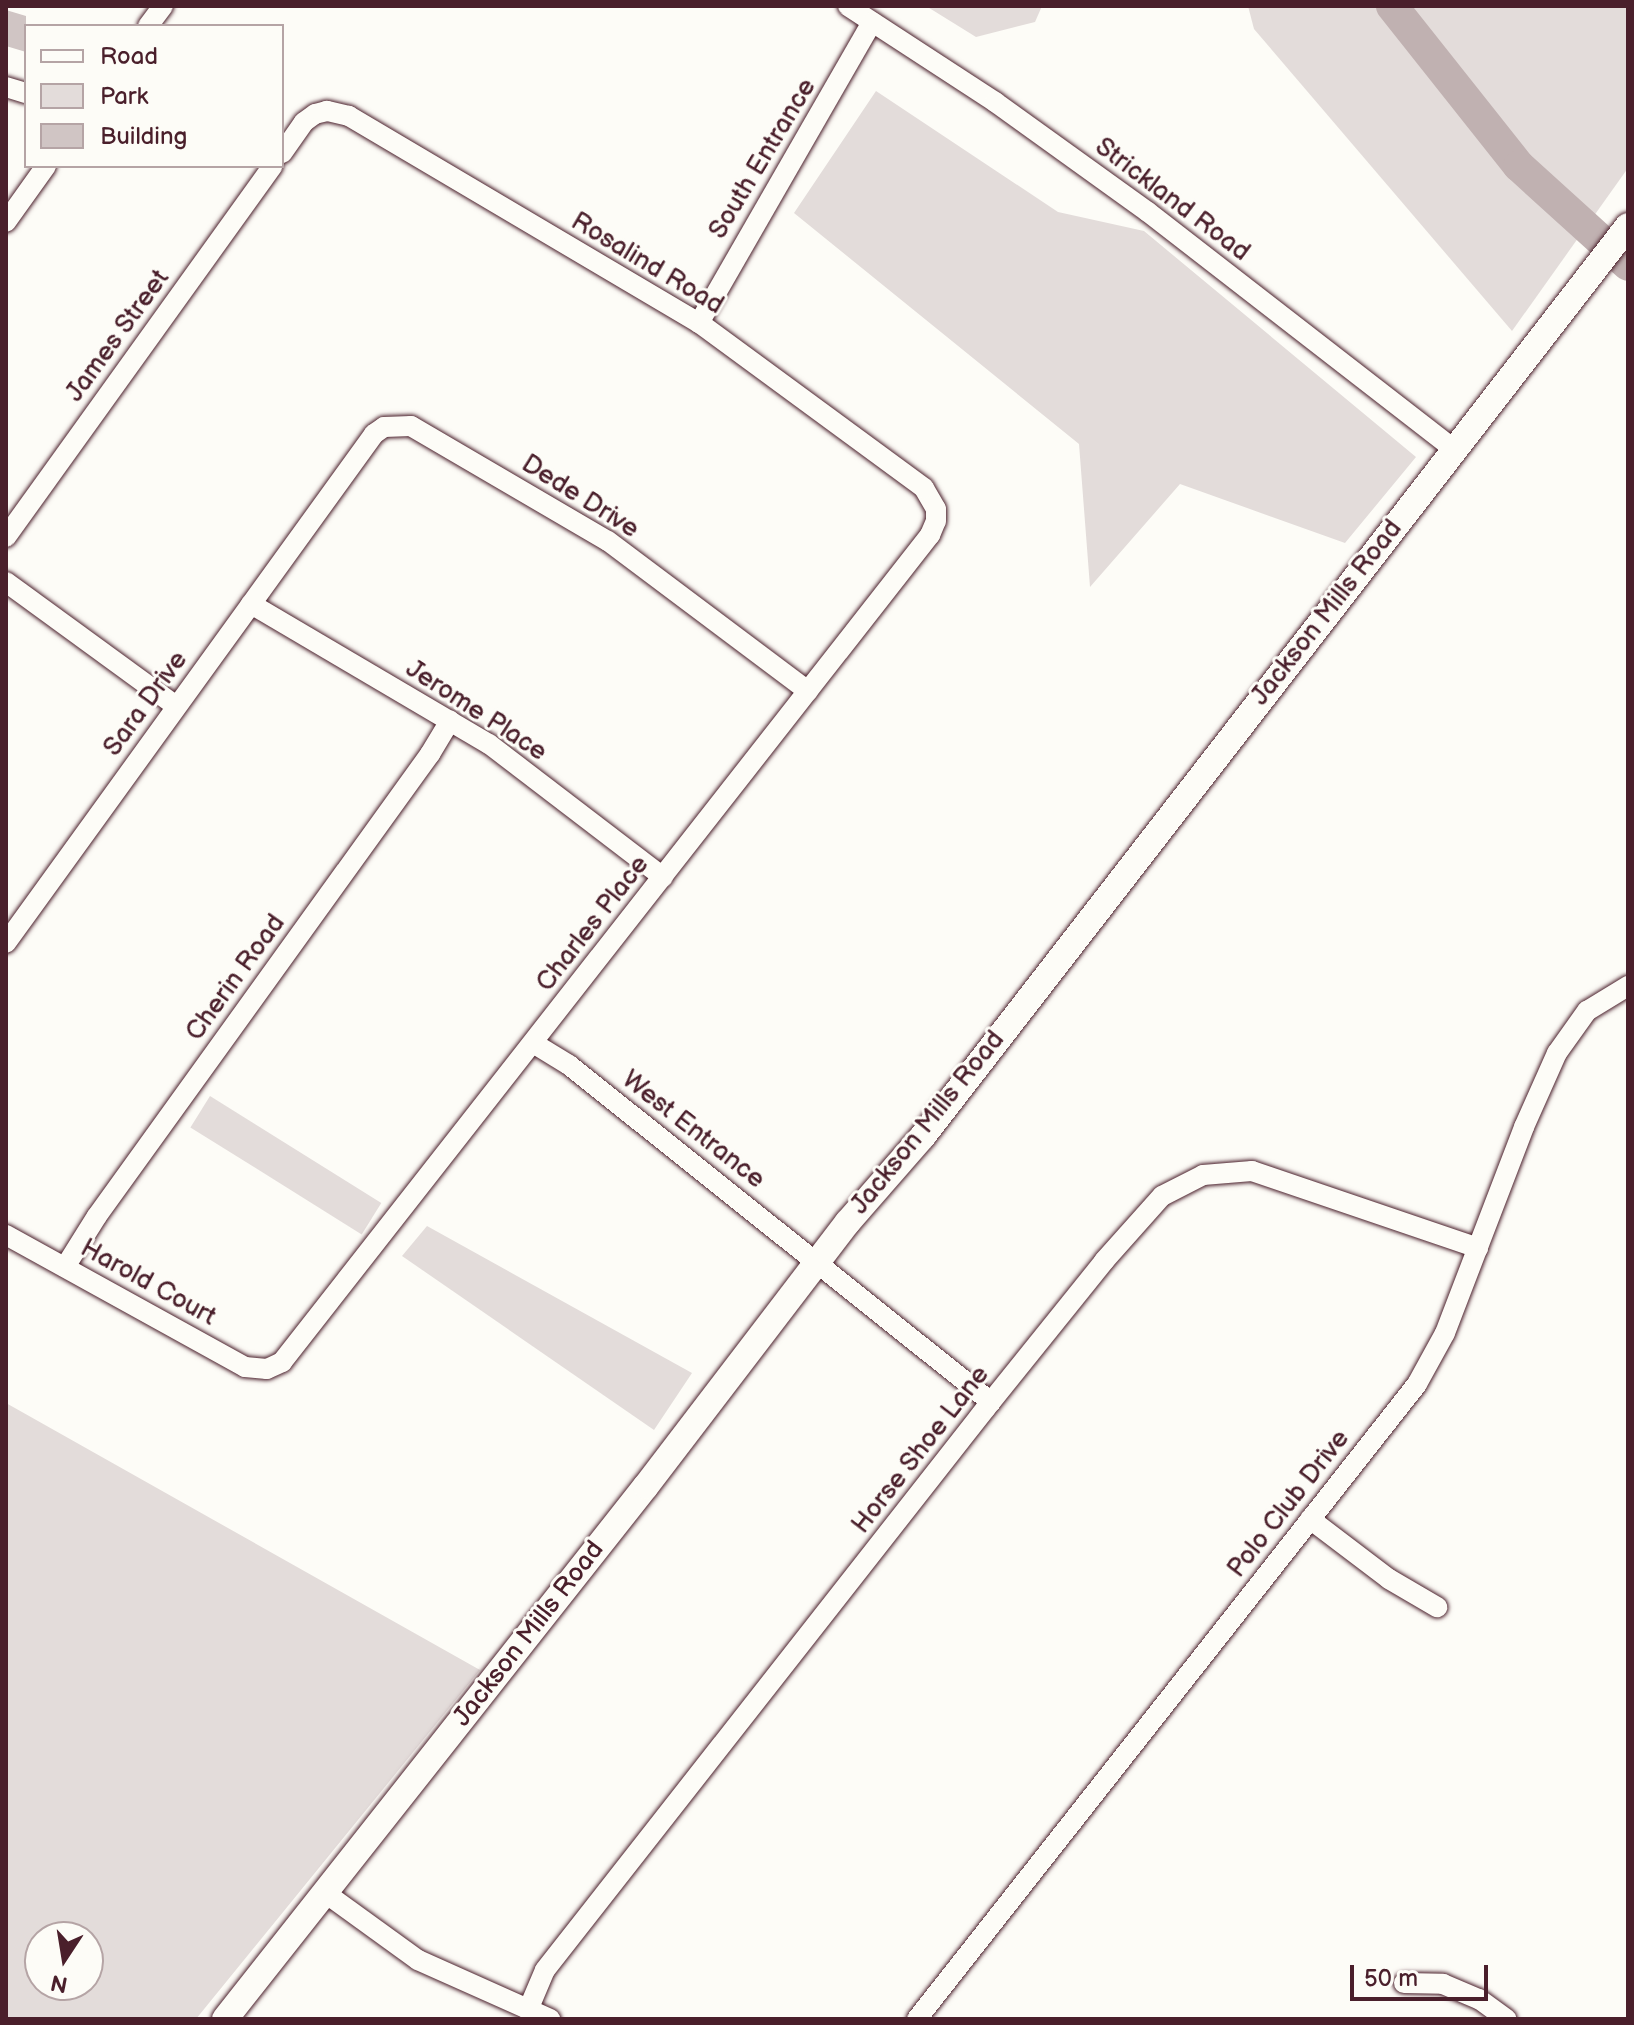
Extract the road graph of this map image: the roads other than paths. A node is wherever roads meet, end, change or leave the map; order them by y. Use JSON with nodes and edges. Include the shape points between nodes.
{"nodes":[{"id":1,"x":163,"y":6,"type":"edge"},
{"id":2,"x":848,"y":6,"type":"edge"},
{"id":3,"x":872,"y":22,"type":"junction"},
{"id":4,"x":150,"y":24,"type":"edge"},
{"id":5,"x":284,"y":150,"type":"edge"},
{"id":6,"x":45,"y":168,"type":"edge"},
{"id":7,"x":272,"y":168,"type":"edge"},
{"id":8,"x":6,"y":222,"type":"edge"},
{"id":9,"x":1626,"y":228,"type":"edge"},
{"id":10,"x":699,"y":323,"type":"junction"},
{"id":11,"x":1455,"y":450,"type":"junction"},
{"id":12,"x":328,"y":497,"type":"joint"},
{"id":13,"x":932,"y":498,"type":"joint"},
{"id":14,"x":6,"y":537,"type":"edge"},
{"id":15,"x":6,"y":582,"type":"edge"},
{"id":16,"x":251,"y":604,"type":"junction"},
{"id":17,"x":808,"y":691,"type":"junction"},
{"id":18,"x":176,"y":706,"type":"junction"},
{"id":19,"x":450,"y":721,"type":"junction"},
{"id":20,"x":663,"y":877,"type":"junction"},
{"id":21,"x":6,"y":943,"type":"edge"},
{"id":22,"x":1628,"y":986,"type":"edge"},
{"id":23,"x":533,"y":1043,"type":"junction"},
{"id":24,"x":6,"y":1235,"type":"edge"},
{"id":25,"x":1478,"y":1248,"type":"junction"},
{"id":26,"x":817,"y":1264,"type":"junction"},
{"id":27,"x":65,"y":1267,"type":"junction"},
{"id":28,"x":267,"y":1369,"type":"joint"},
{"id":29,"x":991,"y":1402,"type":"junction"},
{"id":30,"x":1310,"y":1519,"type":"junction"},
{"id":31,"x":1437,"y":1607,"type":"dead end"},
{"id":32,"x":324,"y":1892,"type":"junction"},
{"id":33,"x":1404,"y":1983,"type":"dead end"},
{"id":34,"x":528,"y":2010,"type":"junction"},
{"id":35,"x":225,"y":2019,"type":"edge"},
{"id":36,"x":550,"y":2019,"type":"edge"},
{"id":37,"x":917,"y":2019,"type":"edge"},
{"id":38,"x":1507,"y":2019,"type":"edge"}],
"edges":[{"from":1,"to":4,"type":"street"},
{"from":2,"to":3,"type":"street","name":"Strickland Road"},
{"from":3,"to":10,"type":"street","name":"South Entrance"},
{"from":3,"to":11,"type":"street","name":"Strickland Road","via":[[1148,212]]},
{"from":5,"to":10,"type":"street","name":"Rosalind Road","via":[[315,114],[349,116]]},
{"from":6,"to":8,"type":"street"},
{"from":7,"to":14,"type":"street","name":"James Street"},
{"from":9,"to":11,"type":"main road","name":"Jackson Mills Road"},
{"from":10,"to":13,"type":"street","name":"Rosalind Road"},
{"from":11,"to":26,"type":"main road","name":"Jackson Mills Road","via":[[923,1136]]},
{"from":12,"to":16,"type":"street","name":"Sara Drive"},
{"from":12,"to":17,"type":"street","name":"Dede Drive","via":[[374,434],[384,427],[411,426],[608,541]]},
{"from":13,"to":17,"type":"street","name":"Charles Place","via":[[936,521],[930,535]]},
{"from":15,"to":18,"type":"street"},
{"from":16,"to":18,"type":"street","name":"Sara Drive"},
{"from":16,"to":19,"type":"street","name":"Jerome Place"},
{"from":17,"to":20,"type":"street","name":"Charles Place"},
{"from":18,"to":21,"type":"street","name":"Sara Drive"},
{"from":19,"to":20,"type":"street","name":"Jerome Place","via":[[489,744]]},
{"from":19,"to":27,"type":"street","name":"Cherin Road"},
{"from":20,"to":23,"type":"street","name":"Charles Place"},
{"from":22,"to":25,"type":"street","name":"Polo Club Drive","via":[[1587,1011],[1568,1033],[1524,1127]]},
{"from":23,"to":26,"type":"street","name":"West Entrance","via":[[569,1065]]},
{"from":23,"to":28,"type":"street","name":"Charles Place","via":[[282,1362]]},
{"from":24,"to":27,"type":"street","name":"Harold Court"},
{"from":25,"to":29,"type":"street","name":"Horse Shoe Lane","via":[[1271,1175],[1236,1170],[1203,1175],[1153,1205]]},
{"from":25,"to":30,"type":"street","name":"Polo Club Drive","via":[[1431,1362]]},
{"from":26,"to":29,"type":"street","name":"West Entrance"},
{"from":26,"to":32,"type":"main road","name":"Jackson Mills Road"},
{"from":27,"to":28,"type":"street","name":"Harold Court","via":[[245,1367]]},
{"from":29,"to":34,"type":"street","name":"Horse Shoe Lane","via":[[545,1970]]},
{"from":30,"to":31,"type":"street","via":[[1389,1579]]},
{"from":30,"to":37,"type":"street","name":"Polo Club Drive"},
{"from":32,"to":34,"type":"street","via":[[418,1960]]},
{"from":32,"to":35,"type":"main road","name":"Jackson Mills Road"},
{"from":33,"to":38,"type":"street","via":[[1443,1984],[1479,1999]]},
{"from":34,"to":36,"type":"street"}]}
